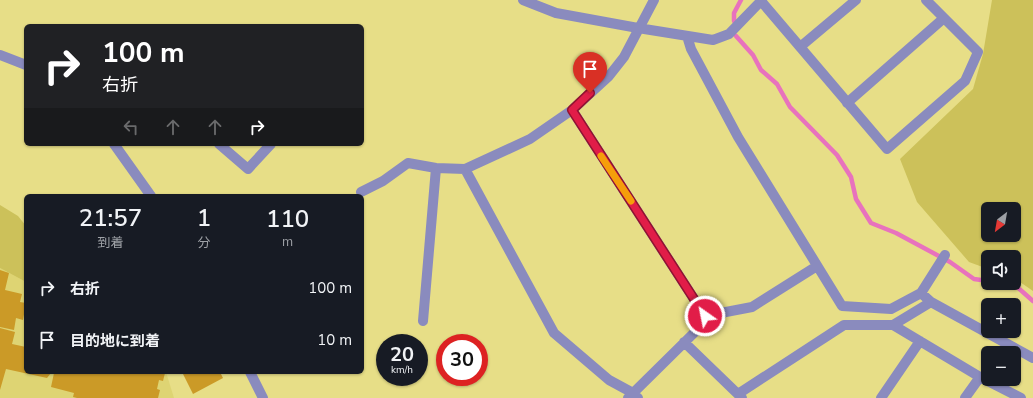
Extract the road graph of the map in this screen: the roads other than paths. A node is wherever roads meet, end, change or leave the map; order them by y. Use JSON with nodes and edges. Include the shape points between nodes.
{"nodes":[{"id":1,"x":523,"y":0,"type":"edge"},
{"id":2,"x":654,"y":0,"type":"edge"},
{"id":3,"x":856,"y":0,"type":"edge"},
{"id":4,"x":926,"y":0,"type":"edge"},
{"id":5,"x":762,"y":1,"type":"edge"},
{"id":6,"x":944,"y":18,"type":"junction"},
{"id":7,"x":638,"y":28,"type":"junction"},
{"id":8,"x":687,"y":36,"type":"junction"},
{"id":9,"x":800,"y":47,"type":"junction"},
{"id":10,"x":0,"y":55,"type":"edge"},
{"id":11,"x":24,"y":64,"type":"edge"},
{"id":12,"x":847,"y":103,"type":"junction"},
{"id":13,"x":572,"y":110,"type":"junction"},
{"id":14,"x":115,"y":146,"type":"edge"},
{"id":15,"x":221,"y":146,"type":"edge"},
{"id":16,"x":269,"y":146,"type":"edge"},
{"id":17,"x":436,"y":168,"type":"junction"},
{"id":18,"x":465,"y":169,"type":"junction"},
{"id":19,"x":361,"y":192,"type":"dead end"},
{"id":20,"x":150,"y":194,"type":"edge"},
{"id":21,"x":943,"y":259,"type":"dead end"},
{"id":22,"x":817,"y":266,"type":"junction"},
{"id":23,"x":920,"y":293,"type":"junction"},
{"id":24,"x":932,"y":302,"type":"junction"},
{"id":25,"x":705,"y":316,"type":"junction"},
{"id":26,"x":423,"y":320,"type":"dead end"},
{"id":27,"x":893,"y":325,"type":"junction"},
{"id":28,"x":920,"y":341,"type":"junction"},
{"id":29,"x":684,"y":342,"type":"junction"},
{"id":30,"x":1033,"y":358,"type":"edge"},
{"id":31,"x":251,"y":374,"type":"edge"},
{"id":32,"x":980,"y":377,"type":"junction"},
{"id":33,"x":633,"y":396,"type":"edge"},
{"id":34,"x":740,"y":396,"type":"edge"},
{"id":35,"x":263,"y":398,"type":"edge"},
{"id":36,"x":881,"y":398,"type":"edge"},
{"id":37,"x":965,"y":398,"type":"edge"},
{"id":38,"x":1021,"y":398,"type":"edge"}],
"edges":[{"from":1,"to":7,"type":"street","via":[[556,13]]},
{"from":2,"to":7,"type":"street"},
{"from":3,"to":9,"type":"street"},
{"from":4,"to":6,"type":"street"},
{"from":5,"to":8,"type":"street","via":[[729,34],[713,40]]},
{"from":5,"to":9,"type":"street"},
{"from":6,"to":12,"type":"street"},
{"from":6,"to":12,"type":"street","via":[[978,52],[965,81],[887,149]]},
{"from":7,"to":8,"type":"street"},
{"from":7,"to":13,"type":"street","via":[[624,57],[609,76]]},
{"from":8,"to":22,"type":"street","via":[[691,49],[738,137]]},
{"from":9,"to":12,"type":"street"},
{"from":10,"to":11,"type":"street"},
{"from":13,"to":18,"type":"street","via":[[530,139]]},
{"from":13,"to":25,"type":"street"},
{"from":14,"to":20,"type":"street"},
{"from":15,"to":16,"type":"street","via":[[248,169]]},
{"from":17,"to":18,"type":"street"},
{"from":17,"to":19,"type":"street","via":[[408,163],[383,181]]},
{"from":17,"to":26,"type":"street"},
{"from":18,"to":33,"type":"street","via":[[554,333],[609,380]]},
{"from":21,"to":23,"type":"street"},
{"from":22,"to":23,"type":"street","via":[[842,306],[891,309]]},
{"from":22,"to":25,"type":"street","via":[[752,307]]},
{"from":23,"to":24,"type":"street"},
{"from":24,"to":27,"type":"street"},
{"from":24,"to":30,"type":"street"},
{"from":25,"to":29,"type":"street","via":[[700,327]]},
{"from":27,"to":28,"type":"street"},
{"from":27,"to":34,"type":"street","via":[[844,325]]},
{"from":28,"to":32,"type":"street"},
{"from":28,"to":36,"type":"street"},
{"from":29,"to":33,"type":"street"},
{"from":29,"to":34,"type":"street"},
{"from":31,"to":35,"type":"street"},
{"from":32,"to":37,"type":"street"},
{"from":32,"to":38,"type":"street"}]}
